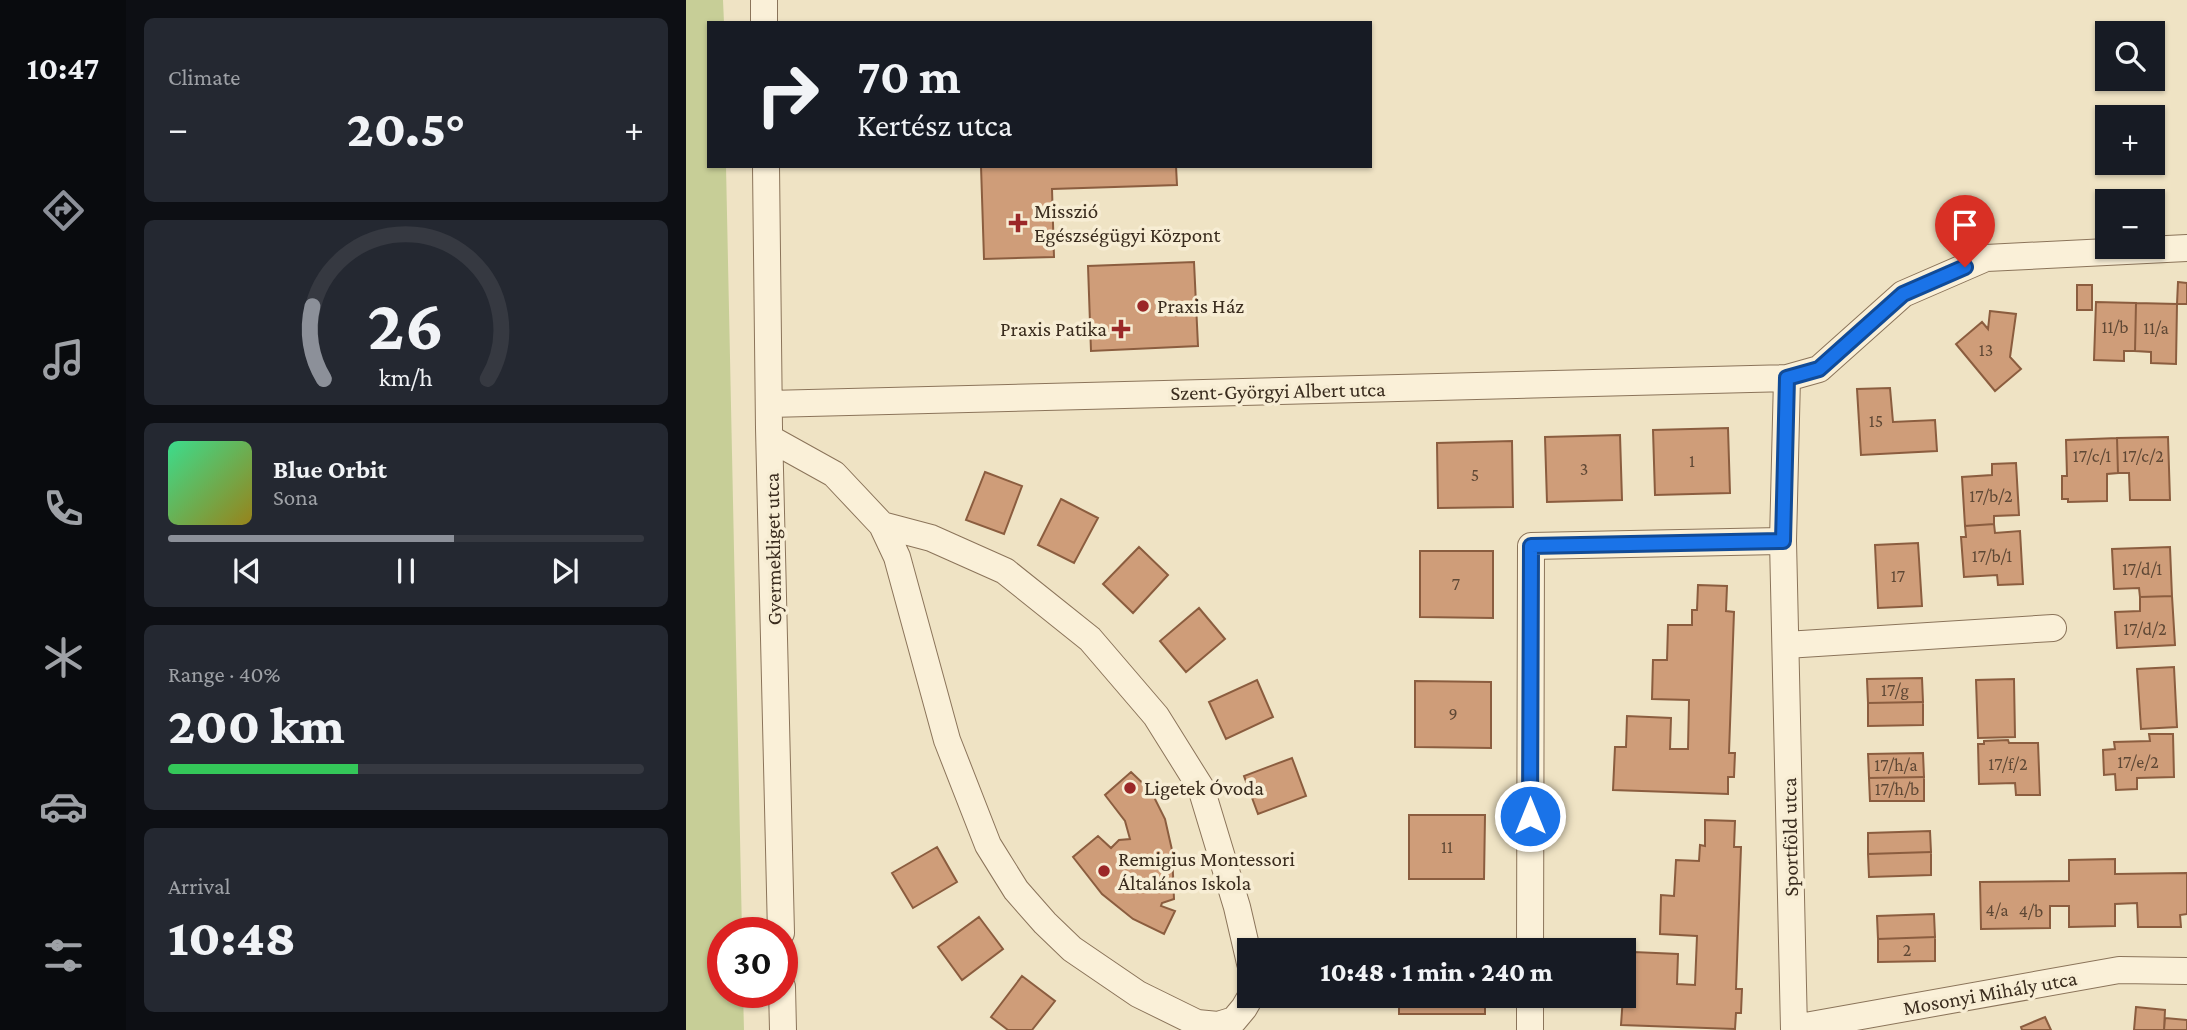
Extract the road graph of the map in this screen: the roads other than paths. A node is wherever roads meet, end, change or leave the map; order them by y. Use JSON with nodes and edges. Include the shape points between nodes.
{"nodes":[{"id":1,"x":764,"y":0,"type":"edge"},
{"id":2,"x":764,"y":21,"type":"edge"},
{"id":3,"x":766,"y":168,"type":"edge"},
{"id":4,"x":2187,"y":248,"type":"edge"},
{"id":5,"x":1787,"y":378,"type":"junction"},
{"id":6,"x":769,"y":404,"type":"junction"},
{"id":7,"x":771,"y":439,"type":"junction"},
{"id":8,"x":882,"y":525,"type":"junction"},
{"id":9,"x":1783,"y":541,"type":"junction"},
{"id":10,"x":2053,"y":628,"type":"dead end"},
{"id":11,"x":1786,"y":645,"type":"junction"},
{"id":12,"x":781,"y":917,"type":"edge"},
{"id":13,"x":1244,"y":938,"type":"edge"},
{"id":14,"x":1530,"y":938,"type":"edge"},
{"id":15,"x":2187,"y":971,"type":"edge"},
{"id":16,"x":782,"y":1008,"type":"edge"},
{"id":17,"x":1244,"y":1008,"type":"edge"},
{"id":18,"x":1530,"y":1008,"type":"edge"},
{"id":19,"x":1794,"y":1029,"type":"edge"},
{"id":20,"x":783,"y":1030,"type":"edge"},
{"id":21,"x":1530,"y":1030,"type":"edge"}],
"edges":[{"from":1,"to":2,"type":"street"},
{"from":3,"to":6,"type":"street","name":"Gyermekliget utca"},
{"from":4,"to":5,"type":"street","via":[[1986,258],[1903,294],[1819,369]]},
{"from":5,"to":6,"type":"street","name":"Szent-Györgyi Albert utca"},
{"from":5,"to":9,"type":"street","name":"Sportföld utca"},
{"from":6,"to":7,"type":"street","name":"Gyermekliget utca"},
{"from":7,"to":8,"type":"street","via":[[834,474]]},
{"from":7,"to":12,"type":"street","name":"Gyermekliget utca"},
{"from":8,"to":13,"type":"street","via":[[931,538],[1005,571],[1090,639],[1156,716],[1201,788]]},
{"from":8,"to":17,"type":"street","via":[[897,557],[947,740],[988,845],[1016,890],[1072,949],[1138,994],[1197,1023],[1218,1025],[1234,1020]]},
{"from":9,"to":11,"type":"street","name":"Sportföld utca"},
{"from":9,"to":14,"type":"street","via":[[1531,546]]},
{"from":10,"to":11,"type":"street"},
{"from":11,"to":19,"type":"street","name":"Sportföld utca"},
{"from":15,"to":19,"type":"street","name":"Mosonyi Mihály utca","via":[[2119,970]]},
{"from":16,"to":20,"type":"street"},
{"from":18,"to":21,"type":"street"}]}
